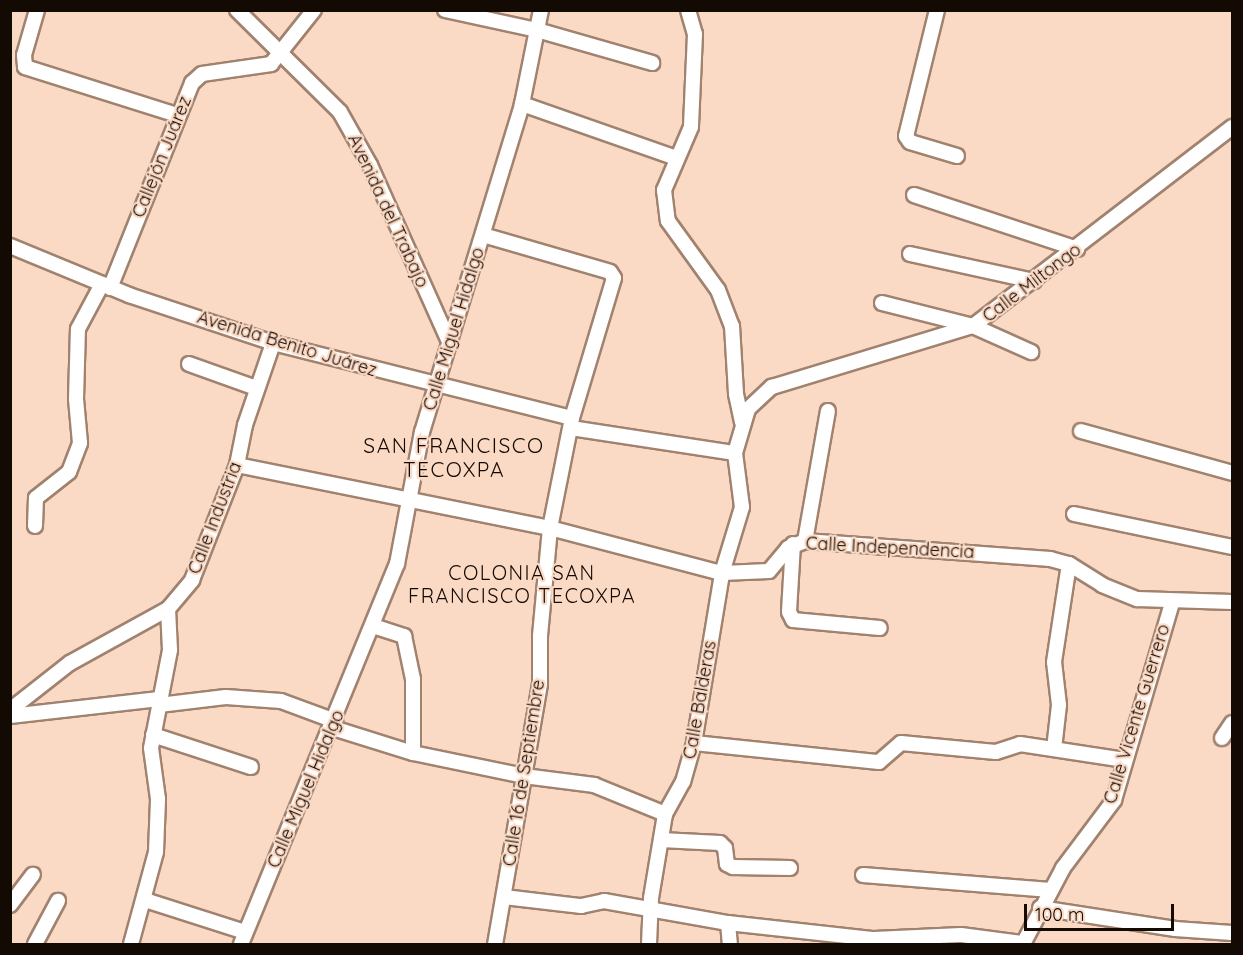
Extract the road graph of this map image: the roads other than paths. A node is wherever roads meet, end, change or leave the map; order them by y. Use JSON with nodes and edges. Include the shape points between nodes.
{"nodes":[{"id":1,"x":37,"y":10,"type":"edge"},
{"id":2,"x":237,"y":10,"type":"edge"},
{"id":3,"x":314,"y":10,"type":"edge"},
{"id":4,"x":445,"y":10,"type":"edge"},
{"id":5,"x":688,"y":10,"type":"edge"},
{"id":6,"x":937,"y":10,"type":"edge"},
{"id":7,"x":540,"y":11,"type":"edge"},
{"id":8,"x":537,"y":30,"type":"junction"},
{"id":9,"x":280,"y":54,"type":"junction"},
{"id":10,"x":652,"y":63,"type":"dead end"},
{"id":11,"x":522,"y":104,"type":"junction"},
{"id":12,"x":177,"y":115,"type":"junction"},
{"id":13,"x":1233,"y":128,"type":"edge"},
{"id":14,"x":957,"y":156,"type":"dead end"},
{"id":15,"x":676,"y":158,"type":"junction"},
{"id":16,"x":914,"y":195,"type":"dead end"},
{"id":17,"x":483,"y":235,"type":"junction"},
{"id":18,"x":10,"y":246,"type":"edge"},
{"id":19,"x":1077,"y":249,"type":"junction"},
{"id":20,"x":910,"y":254,"type":"dead end"},
{"id":21,"x":1034,"y":281,"type":"junction"},
{"id":22,"x":106,"y":286,"type":"junction"},
{"id":23,"x":882,"y":303,"type":"dead end"},
{"id":24,"x":973,"y":326,"type":"junction"},
{"id":25,"x":273,"y":343,"type":"junction"},
{"id":26,"x":450,"y":344,"type":"junction"},
{"id":27,"x":1031,"y":352,"type":"dead end"},
{"id":28,"x":189,"y":364,"type":"dead end"},
{"id":29,"x":437,"y":386,"type":"junction"},
{"id":30,"x":256,"y":388,"type":"junction"},
{"id":31,"x":828,"y":411,"type":"dead end"},
{"id":32,"x":742,"y":422,"type":"junction"},
{"id":33,"x":572,"y":423,"type":"junction"},
{"id":34,"x":1081,"y":431,"type":"dead end"},
{"id":35,"x":735,"y":453,"type":"junction"},
{"id":36,"x":237,"y":465,"type":"junction"},
{"id":37,"x":1233,"y":473,"type":"edge"},
{"id":38,"x":410,"y":500,"type":"junction"},
{"id":39,"x":1074,"y":514,"type":"dead end"},
{"id":40,"x":35,"y":526,"type":"dead end"},
{"id":41,"x":550,"y":528,"type":"junction"},
{"id":42,"x":799,"y":542,"type":"junction"},
{"id":43,"x":1233,"y":546,"type":"edge"},
{"id":44,"x":1069,"y":564,"type":"junction"},
{"id":45,"x":722,"y":573,"type":"junction"},
{"id":46,"x":1233,"y":602,"type":"edge"},
{"id":47,"x":1172,"y":603,"type":"junction"},
{"id":48,"x":168,"y":609,"type":"junction"},
{"id":49,"x":373,"y":626,"type":"junction"},
{"id":50,"x":880,"y":628,"type":"dead end"},
{"id":51,"x":159,"y":702,"type":"junction"},
{"id":52,"x":10,"y":710,"type":"edge"},
{"id":53,"x":10,"y":716,"type":"edge"},
{"id":54,"x":1233,"y":723,"type":"edge"},
{"id":55,"x":334,"y":725,"type":"junction"},
{"id":56,"x":153,"y":735,"type":"junction"},
{"id":57,"x":1222,"y":738,"type":"dead end"},
{"id":58,"x":694,"y":743,"type":"junction"},
{"id":59,"x":1054,"y":749,"type":"junction"},
{"id":60,"x":413,"y":753,"type":"junction"},
{"id":61,"x":1125,"y":760,"type":"junction"},
{"id":62,"x":251,"y":767,"type":"dead end"},
{"id":63,"x":524,"y":776,"type":"junction"},
{"id":64,"x":665,"y":814,"type":"junction"},
{"id":65,"x":661,"y":840,"type":"junction"},
{"id":66,"x":790,"y":868,"type":"dead end"},
{"id":67,"x":33,"y":875,"type":"dead end"},
{"id":68,"x":863,"y":875,"type":"dead end"},
{"id":69,"x":1050,"y":890,"type":"junction"},
{"id":70,"x":504,"y":897,"type":"junction"},
{"id":71,"x":145,"y":900,"type":"junction"},
{"id":72,"x":58,"y":901,"type":"dead end"},
{"id":73,"x":10,"y":905,"type":"edge"},
{"id":74,"x":1040,"y":908,"type":"junction"},
{"id":75,"x":651,"y":909,"type":"junction"},
{"id":76,"x":728,"y":923,"type":"junction"},
{"id":77,"x":1233,"y":933,"type":"edge"},
{"id":78,"x":243,"y":938,"type":"edge"},
{"id":79,"x":816,"y":939,"type":"edge"},
{"id":80,"x":1023,"y":944,"type":"edge"},
{"id":81,"x":35,"y":945,"type":"edge"},
{"id":82,"x":131,"y":945,"type":"edge"},
{"id":83,"x":495,"y":945,"type":"edge"},
{"id":84,"x":649,"y":945,"type":"edge"},
{"id":85,"x":730,"y":945,"type":"edge"}],
"edges":[{"from":1,"to":12,"type":"street","via":[[24,55],[25,67]]},
{"from":2,"to":9,"type":"street","name":"Avenida del Trabajo"},
{"from":3,"to":9,"type":"street"},
{"from":4,"to":8,"type":"street"},
{"from":5,"to":15,"type":"street","via":[[695,34],[695,80],[691,127]]},
{"from":6,"to":14,"type":"street","via":[[906,136],[910,142]]},
{"from":7,"to":8,"type":"street","name":"Calle Miguel Hidalgo"},
{"from":8,"to":10,"type":"street"},
{"from":8,"to":11,"type":"street","name":"Calle Miguel Hidalgo"},
{"from":9,"to":12,"type":"street","name":"Callejón Juárez","via":[[266,66],[202,74],[192,83]]},
{"from":9,"to":26,"type":"street","name":"Avenida del Trabajo","via":[[340,112],[370,165]]},
{"from":11,"to":15,"type":"street"},
{"from":11,"to":17,"type":"street","name":"Calle Miguel Hidalgo"},
{"from":12,"to":22,"type":"street","name":"Callejón Juárez"},
{"from":13,"to":19,"type":"street","name":"Calle Miltongo"},
{"from":15,"to":32,"type":"street","via":[[664,190],[668,221],[718,290],[732,326],[736,394]]},
{"from":16,"to":19,"type":"street"},
{"from":17,"to":26,"type":"street","name":"Calle Miguel Hidalgo"},
{"from":17,"to":33,"type":"street","name":"Calle 16 de Septiembre","via":[[610,272],[613,285]]},
{"from":18,"to":22,"type":"street","name":"Avenida Benito Juárez"},
{"from":19,"to":21,"type":"street","name":"Calle Miltongo"},
{"from":20,"to":21,"type":"street"},
{"from":21,"to":24,"type":"street","name":"Calle Miltongo"},
{"from":22,"to":25,"type":"street","name":"Avenida Benito Juárez"},
{"from":22,"to":40,"type":"street","name":"Callejón Juárez","via":[[78,328],[76,399],[80,443],[69,472],[36,498]]},
{"from":23,"to":24,"type":"street"},
{"from":24,"to":27,"type":"street"},
{"from":24,"to":32,"type":"street","name":"Calle Miltongo","via":[[772,387],[753,404]]},
{"from":25,"to":29,"type":"street","name":"Avenida Benito Juárez"},
{"from":25,"to":30,"type":"street","name":"Calle Industria"},
{"from":26,"to":29,"type":"street","name":"Calle Miguel Hidalgo"},
{"from":28,"to":30,"type":"street"},
{"from":29,"to":33,"type":"street","name":"Avenida Benito Juárez"},
{"from":29,"to":38,"type":"street","name":"Calle Miguel Hidalgo","via":[[422,432]]},
{"from":30,"to":36,"type":"street","name":"Calle Industria"},
{"from":31,"to":42,"type":"street"},
{"from":32,"to":35,"type":"street","name":"Calle Miltongo"},
{"from":33,"to":35,"type":"street","name":"Avenida Benito Juárez"},
{"from":33,"to":41,"type":"street","name":"Calle 16 de Septiembre"},
{"from":34,"to":37,"type":"street"},
{"from":35,"to":45,"type":"street","name":"Calle Balderas","via":[[742,507]]},
{"from":36,"to":38,"type":"street","name":"Calle Independencia"},
{"from":36,"to":48,"type":"street","name":"Calle Industria","via":[[192,580]]},
{"from":38,"to":41,"type":"street","name":"Calle Independencia"},
{"from":38,"to":49,"type":"street","name":"Calle Miguel Hidalgo","via":[[398,564]]},
{"from":39,"to":43,"type":"street"},
{"from":41,"to":45,"type":"street","name":"Calle Independencia"},
{"from":41,"to":63,"type":"street","name":"Calle 16 de Septiembre","via":[[540,636],[540,684]]},
{"from":42,"to":44,"type":"street","name":"Calle Independencia","via":[[1034,558]]},
{"from":42,"to":45,"type":"street","name":"Calle Independencia","via":[[769,571]]},
{"from":42,"to":50,"type":"street","via":[[789,612],[793,620]]},
{"from":44,"to":47,"type":"street","name":"Calle Independencia","via":[[1125,596]]},
{"from":44,"to":59,"type":"street","via":[[1054,662],[1059,698]]},
{"from":45,"to":58,"type":"street","name":"Calle Balderas"},
{"from":46,"to":47,"type":"street","name":"Calle Independencia"},
{"from":47,"to":61,"type":"street","name":"Calle Vicente Guerrero"},
{"from":48,"to":51,"type":"street","via":[[170,650]]},
{"from":48,"to":52,"type":"street","via":[[70,663]]},
{"from":49,"to":55,"type":"street","name":"Calle Miguel Hidalgo"},
{"from":49,"to":60,"type":"street","via":[[404,636],[413,678]]},
{"from":51,"to":53,"type":"street"},
{"from":51,"to":55,"type":"street","via":[[226,697],[281,701]]},
{"from":51,"to":56,"type":"street"},
{"from":54,"to":57,"type":"street"},
{"from":55,"to":60,"type":"street"},
{"from":55,"to":78,"type":"street","name":"Calle Miguel Hidalgo"},
{"from":56,"to":62,"type":"street"},
{"from":56,"to":71,"type":"street","via":[[151,762],[158,823]]},
{"from":58,"to":59,"type":"street","via":[[879,762],[901,743],[996,752],[1020,744]]},
{"from":58,"to":64,"type":"street","name":"Calle Balderas","via":[[684,782]]},
{"from":59,"to":61,"type":"street"},
{"from":60,"to":63,"type":"street"},
{"from":61,"to":69,"type":"street","name":"Calle Vicente Guerrero","via":[[1108,810]]},
{"from":63,"to":64,"type":"street","via":[[594,784]]},
{"from":63,"to":70,"type":"street","name":"Calle 16 de Septiembre"},
{"from":64,"to":65,"type":"street","name":"Calle Balderas"},
{"from":65,"to":66,"type":"street","via":[[720,843],[725,848],[727,864],[733,867]]},
{"from":65,"to":75,"type":"street","name":"Calle Balderas"},
{"from":67,"to":73,"type":"street"},
{"from":68,"to":69,"type":"street"},
{"from":69,"to":74,"type":"street","name":"Calle Vicente Guerrero"},
{"from":70,"to":75,"type":"street","via":[[581,906],[604,901]]},
{"from":70,"to":83,"type":"street","name":"Calle 16 de Septiembre"},
{"from":71,"to":78,"type":"street"},
{"from":71,"to":82,"type":"street"},
{"from":72,"to":81,"type":"street"},
{"from":74,"to":77,"type":"street","via":[[1175,929]]},
{"from":74,"to":80,"type":"street","name":"Calle Vicente Guerrero"},
{"from":75,"to":76,"type":"street"},
{"from":75,"to":84,"type":"street","name":"Calle Balderas"},
{"from":76,"to":79,"type":"street"},
{"from":76,"to":85,"type":"street"},
{"from":79,"to":80,"type":"street","via":[[890,940],[961,935]]}]}
